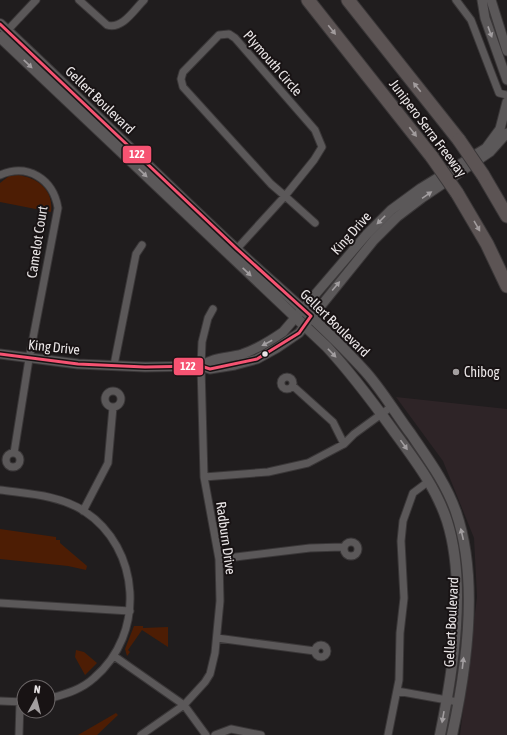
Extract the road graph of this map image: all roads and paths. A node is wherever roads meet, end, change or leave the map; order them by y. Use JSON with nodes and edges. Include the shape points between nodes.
{"nodes":[{"id":1,"x":36,"y":0,"type":"edge"},
{"id":2,"x":79,"y":0,"type":"edge"},
{"id":3,"x":144,"y":0,"type":"edge"},
{"id":4,"x":308,"y":0,"type":"edge"},
{"id":5,"x":348,"y":0,"type":"edge"},
{"id":6,"x":456,"y":0,"type":"edge"},
{"id":7,"x":482,"y":0,"type":"edge"},
{"id":8,"x":491,"y":0,"type":"edge"},
{"id":9,"x":2,"y":34,"type":"edge"},
{"id":10,"x":507,"y":51,"type":"edge"},
{"id":11,"x":507,"y":80,"type":"edge"},
{"id":12,"x":507,"y":95,"type":"edge"},
{"id":13,"x":507,"y":102,"type":"edge"},
{"id":14,"x":507,"y":133,"type":"edge"},
{"id":15,"x":0,"y":175,"type":"edge"},
{"id":16,"x":285,"y":196,"type":"junction"},
{"id":17,"x":507,"y":216,"type":"edge"},
{"id":18,"x":315,"y":223,"type":"dead end"},
{"id":19,"x":142,"y":244,"type":"dead end"},
{"id":20,"x":233,"y":253,"type":"junction"},
{"id":21,"x":507,"y":286,"type":"edge"},
{"id":22,"x":213,"y":309,"type":"dead end"},
{"id":23,"x":302,"y":310,"type":"junction"},
{"id":24,"x":311,"y":316,"type":"junction"},
{"id":25,"x":296,"y":318,"type":"junction"},
{"id":26,"x":304,"y":326,"type":"junction"},
{"id":27,"x":0,"y":354,"type":"edge"},
{"id":28,"x":29,"y":359,"type":"junction"},
{"id":29,"x":114,"y":365,"type":"junction"},
{"id":30,"x":201,"y":366,"type":"junction"},
{"id":31,"x":293,"y":386,"type":"dead end"},
{"id":32,"x":113,"y":407,"type":"dead end"},
{"id":33,"x":391,"y":407,"type":"junction"},
{"id":34,"x":382,"y":414,"type":"junction"},
{"id":35,"x":344,"y":444,"type":"junction"},
{"id":36,"x":14,"y":453,"type":"dead end"},
{"id":37,"x":204,"y":477,"type":"junction"},
{"id":38,"x":429,"y":481,"type":"junction"},
{"id":39,"x":0,"y":490,"type":"edge"},
{"id":40,"x":83,"y":510,"type":"junction"},
{"id":41,"x":343,"y":547,"type":"dead end"},
{"id":42,"x":219,"y":559,"type":"junction"},
{"id":43,"x":0,"y":603,"type":"edge"},
{"id":44,"x":130,"y":611,"type":"junction"},
{"id":45,"x":217,"y":638,"type":"junction"},
{"id":46,"x":315,"y":651,"type":"dead end"},
{"id":47,"x":114,"y":656,"type":"junction"},
{"id":48,"x":397,"y":691,"type":"junction"},
{"id":49,"x":56,"y":697,"type":"edge"},
{"id":50,"x":446,"y":700,"type":"junction"},
{"id":51,"x":0,"y":702,"type":"edge"},
{"id":52,"x":16,"y":702,"type":"edge"},
{"id":53,"x":458,"y":702,"type":"junction"},
{"id":54,"x":184,"y":705,"type":"junction"},
{"id":55,"x":20,"y":719,"type":"edge"},
{"id":56,"x":19,"y":735,"type":"edge"},
{"id":57,"x":141,"y":735,"type":"edge"},
{"id":58,"x":206,"y":735,"type":"edge"},
{"id":59,"x":215,"y":735,"type":"edge"},
{"id":60,"x":261,"y":735,"type":"edge"},
{"id":61,"x":388,"y":735,"type":"edge"},
{"id":62,"x":440,"y":735,"type":"edge"},
{"id":63,"x":452,"y":735,"type":"edge"}],
"edges":[{"from":1,"to":9,"type":"street"},
{"from":2,"to":3,"type":"street","via":[[112,27],[119,26]]},
{"from":4,"to":21,"type":"highway","name":"Junipero Serra Freeway","one_way":true,"bridge":true,"via":[[432,157],[487,244]]},
{"from":17,"to":5,"type":"highway","name":"Junipero Serra Freeway","one_way":true,"bridge":true,"via":[[483,175],[458,140]]},
{"from":6,"to":12,"type":"street","via":[[472,20],[498,93]]},
{"from":7,"to":11,"type":"street","one_way":true,"via":[[485,18]]},
{"from":8,"to":10,"type":"street"},
{"from":9,"to":20,"type":"main road","name":"Gellert Boulevard"},
{"from":13,"to":23,"type":"street","name":"King Drive","one_way":true,"via":[[500,129],[486,148],[421,188],[391,210]]},
{"from":24,"to":14,"type":"street","name":"King Drive","one_way":true,"via":[[374,240],[397,217],[490,152]]},
{"from":15,"to":28,"type":"street","name":"Camelot Court","via":[[9,171],[34,174],[51,187],[58,208]]},
{"from":16,"to":16,"type":"street","name":"Plymouth Circle","via":[[314,160],[322,147],[320,140],[315,130],[235,38],[229,34],[219,35],[183,72],[183,87],[271,184]]},
{"from":16,"to":18,"type":"street"},
{"from":16,"to":20,"type":"street","name":"Plymouth Circle"},
{"from":19,"to":29,"type":"street","via":[[136,254]]},
{"from":20,"to":23,"type":"main road","name":"Gellert Boulevard"},
{"from":20,"to":25,"type":"main road","name":"Gellert Boulevard","one_way":true},
{"from":22,"to":30,"type":"street","name":"Radburn Drive","via":[[202,342]]},
{"from":23,"to":24,"type":"main road","name":"Gellert Boulevard"},
{"from":23,"to":25,"type":"street","name":"King Drive"},
{"from":24,"to":26,"type":"street","name":"King Drive"},
{"from":24,"to":33,"type":"main road","name":"Gellert Boulevard","via":[[365,371]]},
{"from":25,"to":26,"type":"main road","name":"Gellert Boulevard"},
{"from":25,"to":30,"type":"street","name":"King Drive","one_way":true,"via":[[268,343],[244,353],[209,360]]},
{"from":26,"to":30,"type":"street","name":"King Drive","via":[[299,333],[257,359],[210,369]]},
{"from":26,"to":34,"type":"main road","name":"Gellert Boulevard","one_way":true,"via":[[341,362]]},
{"from":27,"to":28,"type":"street","name":"King Drive"},
{"from":28,"to":29,"type":"street","name":"King Drive"},
{"from":28,"to":36,"type":"street","name":"Camelot Court"},
{"from":29,"to":30,"type":"street","name":"King Drive"},
{"from":30,"to":37,"type":"street","name":"Radburn Drive"},
{"from":31,"to":35,"type":"street","via":[[333,422]]},
{"from":32,"to":40,"type":"street","via":[[108,463]]},
{"from":33,"to":34,"type":"street"},
{"from":53,"to":33,"type":"main road","name":"Gellert Boulevard","one_way":true,"via":[[467,607],[467,566],[463,537],[456,510],[444,483]]},
{"from":34,"to":35,"type":"street"},
{"from":34,"to":38,"type":"main road","name":"Gellert Boulevard","one_way":true},
{"from":35,"to":37,"type":"street","via":[[308,462],[268,472]]},
{"from":37,"to":42,"type":"street","name":"Radburn Drive"},
{"from":38,"to":48,"type":"street","via":[[413,493],[403,521],[401,541],[404,598]]},
{"from":38,"to":50,"type":"main road","name":"Gellert Boulevard","via":[[447,522],[455,566],[454,630]]},
{"from":39,"to":40,"type":"street","via":[[54,497]]},
{"from":40,"to":44,"type":"street","via":[[97,520],[109,534],[125,561],[130,586]]},
{"from":41,"to":42,"type":"street"},
{"from":42,"to":45,"type":"street","name":"Radburn Drive","via":[[220,601]]},
{"from":43,"to":44,"type":"street"},
{"from":44,"to":47,"type":"street"},
{"from":45,"to":46,"type":"street"},
{"from":45,"to":54,"type":"street","name":"Radburn Drive","via":[[210,674]]},
{"from":47,"to":49,"type":"street","via":[[95,678],[78,690]]},
{"from":47,"to":54,"type":"street"},
{"from":48,"to":50,"type":"street"},
{"from":48,"to":61,"type":"street"},
{"from":50,"to":53,"type":"street"},
{"from":50,"to":62,"type":"main road","name":"Gellert Boulevard","one_way":true},
{"from":51,"to":52,"type":"street"},
{"from":53,"to":63,"type":"main road","name":"Gellert Boulevard"},
{"from":54,"to":57,"type":"street","name":"Radburn Drive"},
{"from":54,"to":58,"type":"street"},
{"from":55,"to":56,"type":"street"},
{"from":59,"to":60,"type":"street","via":[[231,729]]}]}
